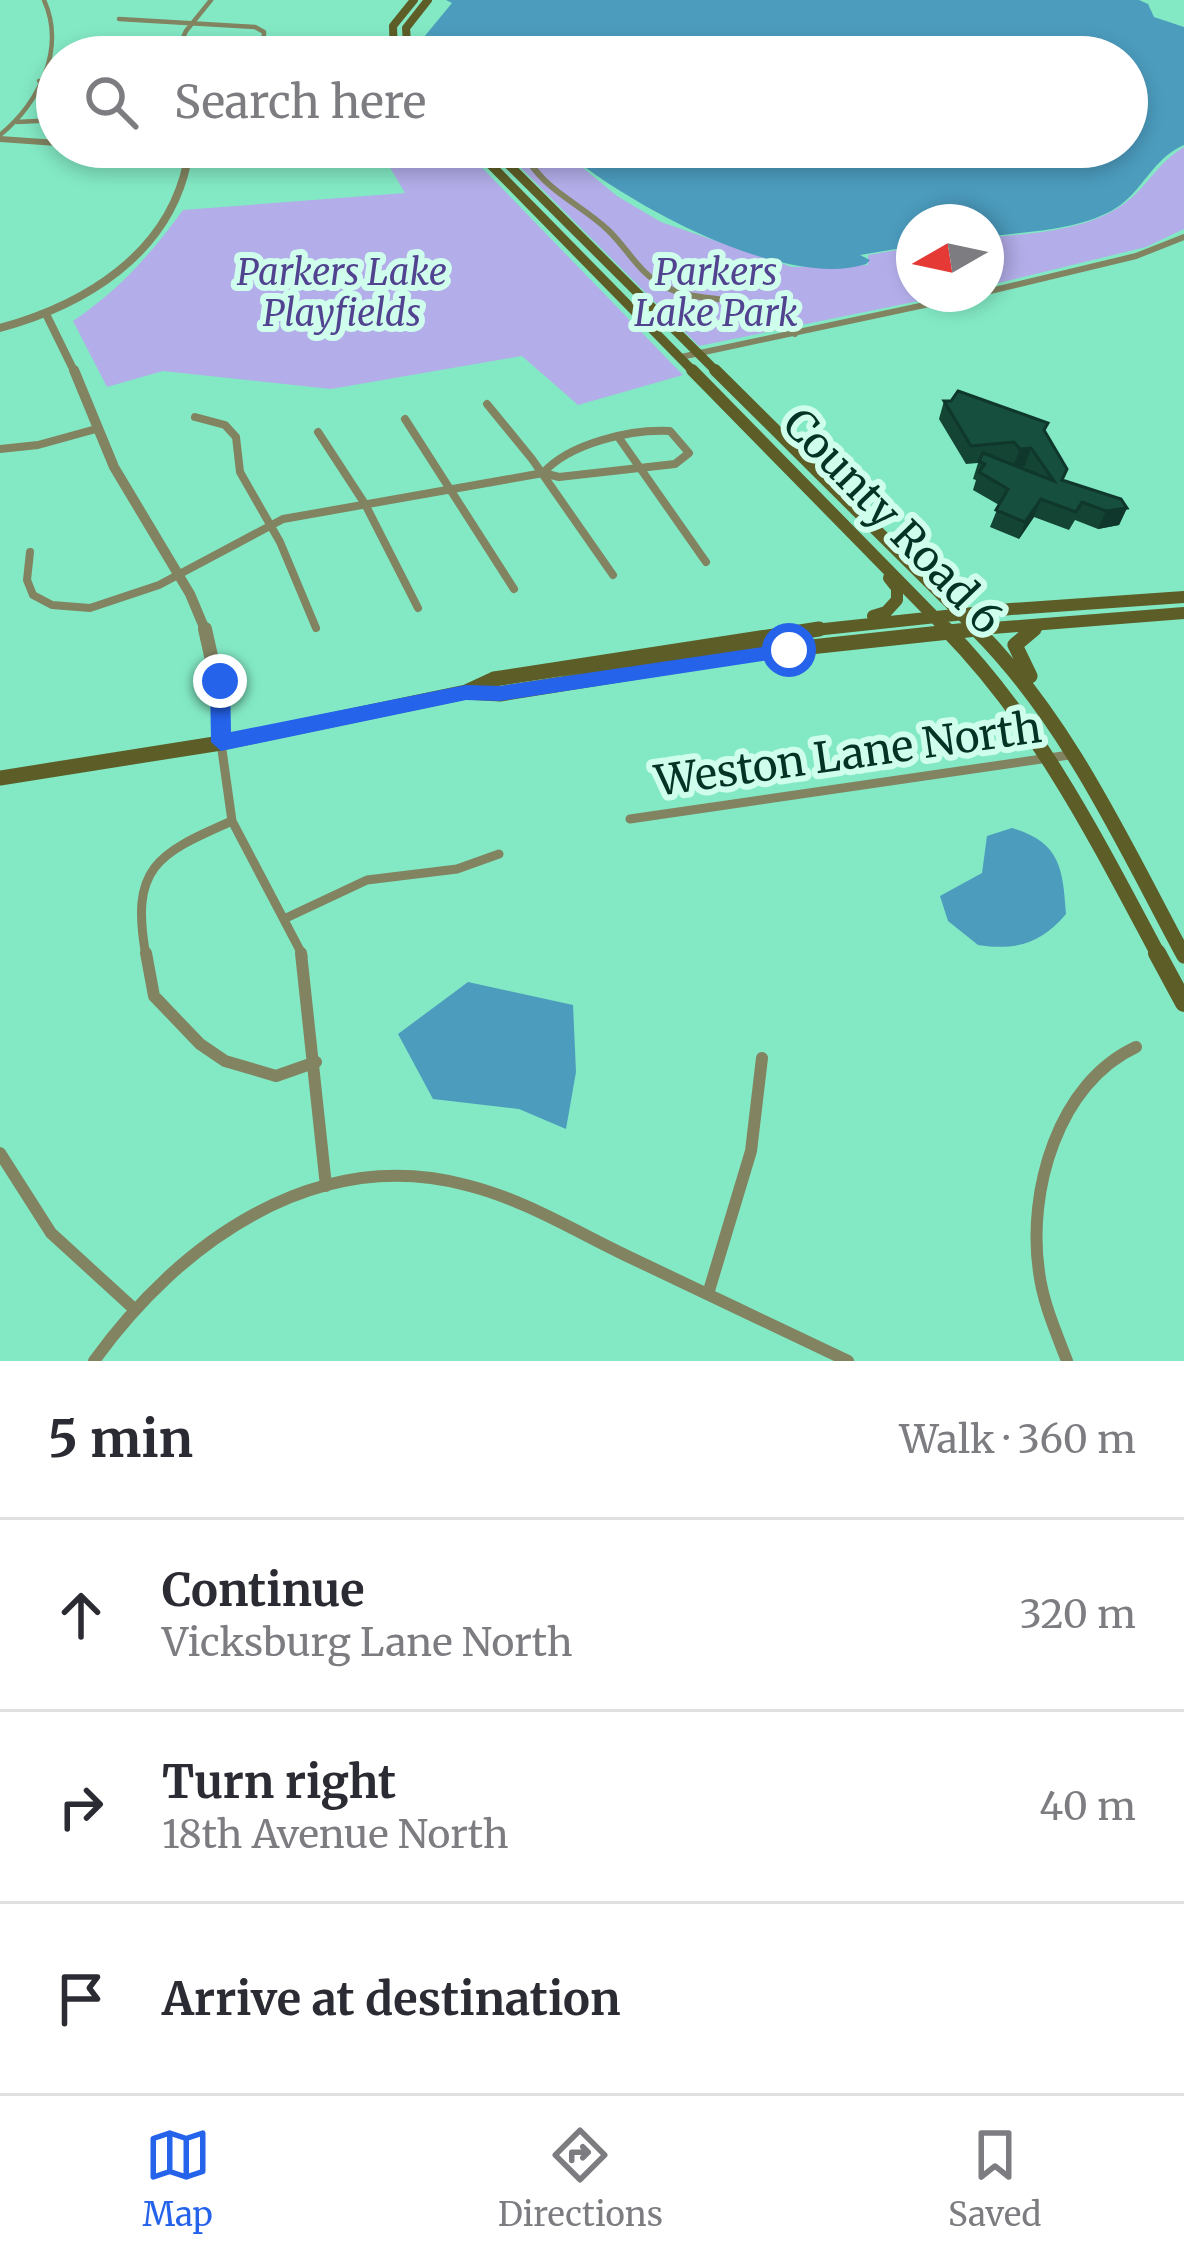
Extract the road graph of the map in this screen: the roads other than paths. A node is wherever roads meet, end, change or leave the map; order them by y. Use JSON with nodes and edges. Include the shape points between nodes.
{"nodes":[{"id":1,"x":44,"y":0,"type":"edge"},
{"id":2,"x":212,"y":0,"type":"edge"},
{"id":3,"x":414,"y":0,"type":"edge"},
{"id":4,"x":428,"y":0,"type":"edge"},
{"id":5,"x":119,"y":19,"type":"dead end"},
{"id":6,"x":195,"y":20,"type":"junction"},
{"id":7,"x":55,"y":36,"type":"edge"},
{"id":8,"x":186,"y":36,"type":"edge"},
{"id":9,"x":262,"y":36,"type":"edge"},
{"id":10,"x":393,"y":36,"type":"edge"},
{"id":11,"x":407,"y":36,"type":"edge"},
{"id":12,"x":36,"y":87,"type":"edge"},
{"id":13,"x":36,"y":121,"type":"edge"},
{"id":14,"x":17,"y":122,"type":"junction"},
{"id":15,"x":0,"y":137,"type":"edge"},
{"id":16,"x":36,"y":140,"type":"edge"},
{"id":17,"x":185,"y":168,"type":"edge"},
{"id":18,"x":494,"y":168,"type":"edge"},
{"id":19,"x":511,"y":168,"type":"edge"},
{"id":20,"x":534,"y":168,"type":"edge"},
{"id":21,"x":1184,"y":237,"type":"edge"},
{"id":22,"x":1004,"y":288,"type":"edge"},
{"id":23,"x":896,"y":312,"type":"edge"},
{"id":24,"x":47,"y":316,"type":"junction"},
{"id":25,"x":0,"y":328,"type":"edge"},
{"id":26,"x":795,"y":334,"type":"junction"},
{"id":27,"x":699,"y":353,"type":"junction"},
{"id":28,"x":681,"y":357,"type":"junction"},
{"id":29,"x":487,"y":404,"type":"dead end"},
{"id":30,"x":195,"y":417,"type":"dead end"},
{"id":31,"x":405,"y":418,"type":"dead end"},
{"id":32,"x":96,"y":429,"type":"junction"},
{"id":33,"x":318,"y":432,"type":"dead end"},
{"id":34,"x":620,"y":438,"type":"junction"},
{"id":35,"x":0,"y":449,"type":"edge"},
{"id":36,"x":641,"y":468,"type":"junction"},
{"id":37,"x":543,"y":473,"type":"junction"},
{"id":38,"x":454,"y":489,"type":"junction"},
{"id":39,"x":365,"y":504,"type":"junction"},
{"id":40,"x":832,"y":510,"type":"junction"},
{"id":41,"x":268,"y":523,"type":"junction"},
{"id":42,"x":30,"y":552,"type":"dead end"},
{"id":43,"x":706,"y":562,"type":"dead end"},
{"id":44,"x":181,"y":574,"type":"junction"},
{"id":45,"x":614,"y":575,"type":"dead end"},
{"id":46,"x":514,"y":589,"type":"dead end"},
{"id":47,"x":1184,"y":597,"type":"edge"},
{"id":48,"x":418,"y":608,"type":"dead end"},
{"id":49,"x":961,"y":612,"type":"junction"},
{"id":50,"x":1184,"y":613,"type":"edge"},
{"id":51,"x":936,"y":614,"type":"junction"},
{"id":52,"x":1043,"y":623,"type":"junction"},
{"id":53,"x":842,"y":625,"type":"junction"},
{"id":54,"x":316,"y":628,"type":"dead end"},
{"id":55,"x":976,"y":628,"type":"junction"},
{"id":56,"x":950,"y":630,"type":"junction"},
{"id":57,"x":466,"y":692,"type":"junction"},
{"id":58,"x":221,"y":742,"type":"junction"},
{"id":59,"x":1074,"y":750,"type":"junction"},
{"id":60,"x":1052,"y":759,"type":"junction"},
{"id":61,"x":0,"y":778,"type":"edge"},
{"id":62,"x":630,"y":819,"type":"dead end"},
{"id":63,"x":232,"y":821,"type":"junction"},
{"id":64,"x":499,"y":854,"type":"dead end"},
{"id":65,"x":286,"y":918,"type":"junction"},
{"id":66,"x":1184,"y":956,"type":"edge"},
{"id":67,"x":1184,"y":1004,"type":"edge"},
{"id":68,"x":1136,"y":1047,"type":"dead end"},
{"id":69,"x":762,"y":1058,"type":"dead end"},
{"id":70,"x":316,"y":1062,"type":"junction"},
{"id":71,"x":0,"y":1153,"type":"edge"},
{"id":72,"x":326,"y":1186,"type":"junction"},
{"id":73,"x":708,"y":1294,"type":"junction"},
{"id":74,"x":132,"y":1307,"type":"junction"},
{"id":75,"x":94,"y":1361,"type":"edge"},
{"id":76,"x":848,"y":1361,"type":"edge"},
{"id":77,"x":1067,"y":1361,"type":"edge"}],
"edges":[{"from":1,"to":7,"type":"street"},
{"from":2,"to":6,"type":"street"},
{"from":3,"to":10,"type":"main road"},
{"from":4,"to":11,"type":"main road"},
{"from":5,"to":6,"type":"street"},
{"from":6,"to":8,"type":"street"},
{"from":6,"to":9,"type":"street","via":[[262,29]]},
{"from":12,"to":14,"type":"street"},
{"from":13,"to":14,"type":"street"},
{"from":14,"to":15,"type":"street"},
{"from":15,"to":16,"type":"street"},
{"from":17,"to":24,"type":"street","via":[[179,194],[140,250],[99,289]]},
{"from":18,"to":28,"type":"main road","name":"County Road 6"},
{"from":19,"to":27,"type":"main road","name":"County Road 6"},
{"from":20,"to":26,"type":"street","via":[[610,231],[646,276],[679,292],[772,310]]},
{"from":21,"to":22,"type":"street"},
{"from":23,"to":26,"type":"street"},
{"from":24,"to":25,"type":"street"},
{"from":24,"to":32,"type":"street"},
{"from":26,"to":27,"type":"street"},
{"from":27,"to":28,"type":"street"},
{"from":27,"to":49,"type":"main road","name":"County Road 6"},
{"from":28,"to":40,"type":"main road","name":"County Road 6"},
{"from":29,"to":37,"type":"street"},
{"from":30,"to":41,"type":"street","via":[[232,430],[237,464]]},
{"from":31,"to":38,"type":"street"},
{"from":32,"to":35,"type":"street"},
{"from":32,"to":44,"type":"street"},
{"from":33,"to":39,"type":"street"},
{"from":34,"to":36,"type":"street"},
{"from":34,"to":36,"type":"street","via":[[652,428],[687,448],[688,458]]},
{"from":34,"to":37,"type":"street","via":[[548,463]]},
{"from":36,"to":37,"type":"street"},
{"from":36,"to":43,"type":"street"},
{"from":37,"to":38,"type":"street"},
{"from":37,"to":45,"type":"street"},
{"from":38,"to":39,"type":"street"},
{"from":38,"to":46,"type":"street"},
{"from":39,"to":41,"type":"street"},
{"from":39,"to":48,"type":"street"},
{"from":40,"to":51,"type":"main road","name":"County Road 6"},
{"from":40,"to":53,"type":"main road","via":[[898,595],[886,612]]},
{"from":41,"to":44,"type":"street"},
{"from":41,"to":54,"type":"street"},
{"from":42,"to":44,"type":"street","via":[[28,588],[68,610],[94,609]]},
{"from":44,"to":58,"type":"street","via":[[213,646]]},
{"from":47,"to":49,"type":"main road"},
{"from":49,"to":51,"type":"main road"},
{"from":49,"to":55,"type":"main road","name":"County Road 6"},
{"from":50,"to":52,"type":"main road"},
{"from":51,"to":53,"type":"main road"},
{"from":51,"to":56,"type":"main road","name":"County Road 6"},
{"from":52,"to":55,"type":"main road"},
{"from":52,"to":59,"type":"main road","via":[[1021,636],[1016,654],[1063,719]]},
{"from":53,"to":57,"type":"main road","via":[[592,661]]},
{"from":55,"to":56,"type":"main road"},
{"from":55,"to":59,"type":"main road","name":"County Road 6"},
{"from":56,"to":57,"type":"main road","via":[[500,694]]},
{"from":56,"to":60,"type":"main road","name":"County Road 6"},
{"from":57,"to":58,"type":"main road"},
{"from":58,"to":61,"type":"main road"},
{"from":58,"to":63,"type":"street"},
{"from":59,"to":60,"type":"street","name":"Weston Lane North"},
{"from":59,"to":66,"type":"main road","name":"County Road 6"},
{"from":60,"to":62,"type":"street","name":"Weston Lane North"},
{"from":60,"to":67,"type":"main road","name":"County Road 6"},
{"from":63,"to":65,"type":"street"},
{"from":63,"to":70,"type":"street","via":[[174,847],[148,876],[138,911],[154,996],[225,1061],[276,1076]]},
{"from":64,"to":65,"type":"street","via":[[472,866],[350,885]]},
{"from":65,"to":70,"type":"street","via":[[310,986]]},
{"from":68,"to":77,"type":"street","via":[[1108,1055],[1075,1097],[1047,1179],[1039,1278]]},
{"from":69,"to":73,"type":"street","via":[[752,1162]]},
{"from":70,"to":72,"type":"street"},
{"from":71,"to":74,"type":"street","via":[[51,1233]]},
{"from":72,"to":73,"type":"street","via":[[404,1176],[479,1189]]},
{"from":72,"to":74,"type":"street","via":[[231,1225]]},
{"from":73,"to":76,"type":"street"},
{"from":74,"to":75,"type":"street"}]}
